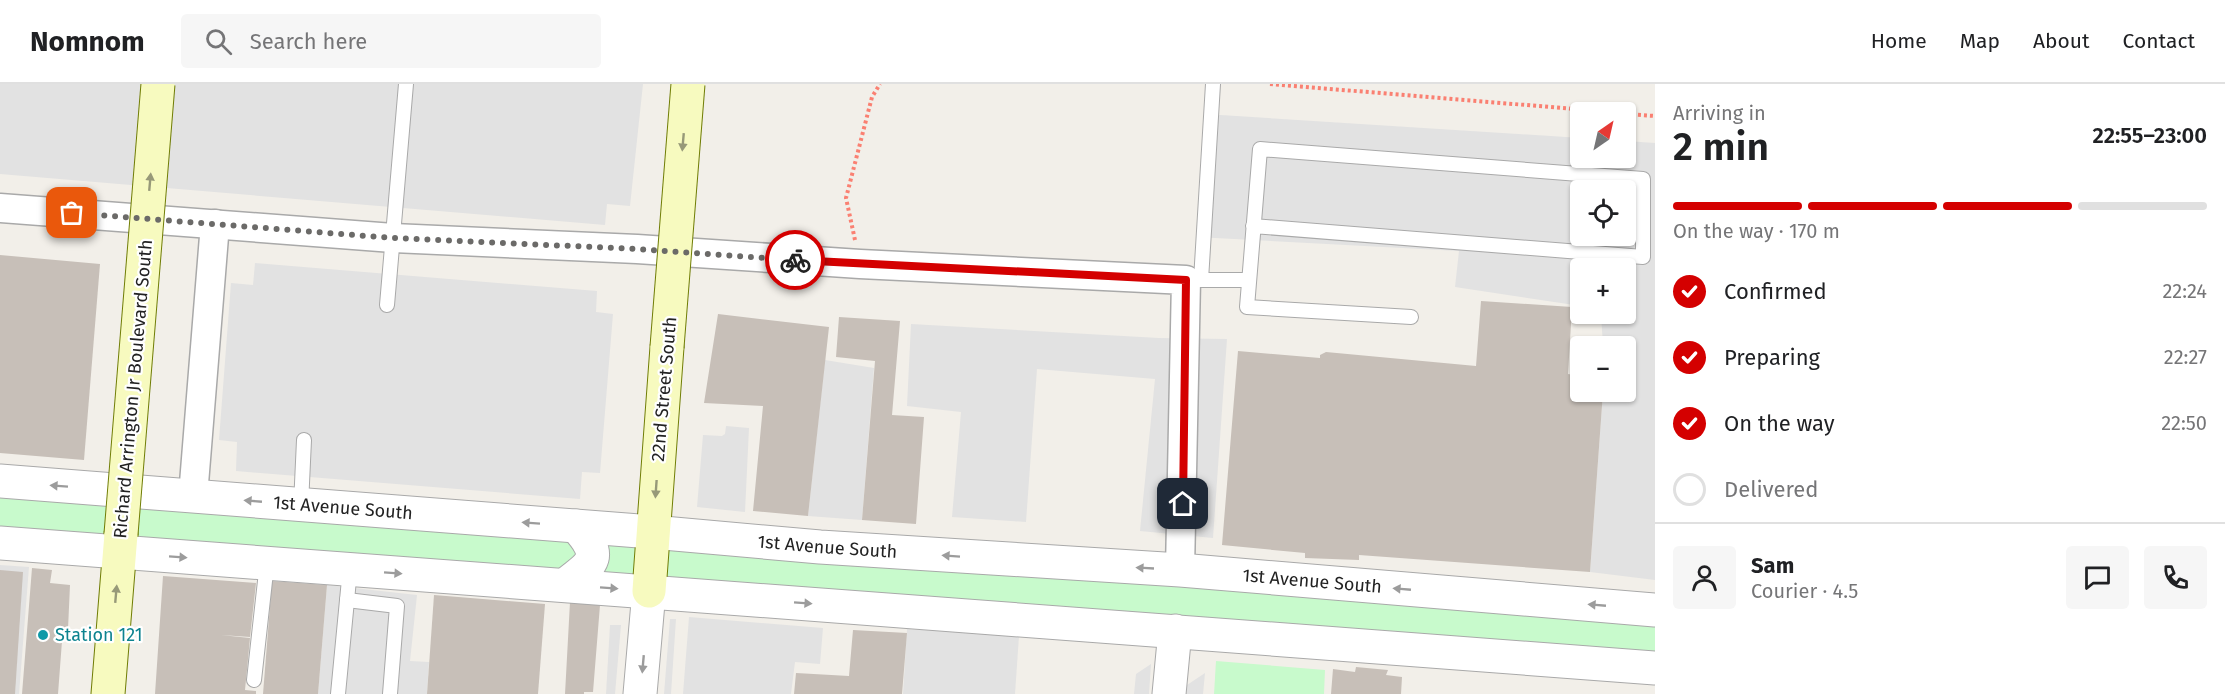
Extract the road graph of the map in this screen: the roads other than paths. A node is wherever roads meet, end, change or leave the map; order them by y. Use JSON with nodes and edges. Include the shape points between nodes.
{"nodes":[{"id":1,"x":158,"y":84,"type":"edge"},
{"id":2,"x":406,"y":84,"type":"edge"},
{"id":3,"x":688,"y":84,"type":"edge"},
{"id":4,"x":1213,"y":84,"type":"edge"},
{"id":5,"x":0,"y":208,"type":"edge"},
{"id":6,"x":215,"y":224,"type":"junction"},
{"id":7,"x":1253,"y":226,"type":"junction"},
{"id":8,"x":393,"y":238,"type":"junction"},
{"id":9,"x":1194,"y":280,"type":"junction"},
{"id":10,"x":1248,"y":280,"type":"junction"},
{"id":11,"x":387,"y":306,"type":"dead end"},
{"id":12,"x":1411,"y":317,"type":"dead end"},
{"id":13,"x":304,"y":440,"type":"dead end"},
{"id":14,"x":0,"y":482,"type":"edge"},
{"id":15,"x":193,"y":496,"type":"junction"},
{"id":16,"x":301,"y":505,"type":"junction"},
{"id":17,"x":576,"y":526,"type":"junction"},
{"id":18,"x":652,"y":532,"type":"junction"},
{"id":19,"x":0,"y":543,"type":"edge"},
{"id":20,"x":120,"y":543,"type":"junction"},
{"id":21,"x":267,"y":563,"type":"junction"},
{"id":22,"x":1180,"y":570,"type":"junction"},
{"id":23,"x":349,"y":585,"type":"junction"},
{"id":24,"x":565,"y":585,"type":"junction"},
{"id":25,"x":649,"y":591,"type":"junction"},
{"id":26,"x":1655,"y":610,"type":"edge"},
{"id":27,"x":1175,"y":631,"type":"junction"},
{"id":28,"x":1655,"y":668,"type":"edge"},
{"id":29,"x":254,"y":680,"type":"dead end"},
{"id":30,"x":108,"y":694,"type":"edge"},
{"id":31,"x":338,"y":694,"type":"edge"},
{"id":32,"x":390,"y":694,"type":"edge"},
{"id":33,"x":640,"y":694,"type":"edge"},
{"id":34,"x":1169,"y":694,"type":"edge"}],
"edges":[{"from":20,"to":1,"type":"main road","name":"Richard Arrington Jr Boulevard South","one_way":true,"bridge":true},
{"from":2,"to":8,"type":"lane"},
{"from":3,"to":18,"type":"main road","name":"22nd Street South","one_way":true,"bridge":true},
{"from":4,"to":9,"type":"lane"},
{"from":5,"to":6,"type":"street"},
{"from":6,"to":8,"type":"street"},
{"from":6,"to":15,"type":"street"},
{"from":7,"to":7,"type":"lane","via":[[1642,257],[1643,179],[1260,149]]},
{"from":7,"to":10,"type":"lane"},
{"from":8,"to":9,"type":"street"},
{"from":8,"to":11,"type":"lane"},
{"from":9,"to":10,"type":"lane"},
{"from":9,"to":22,"type":"street"},
{"from":10,"to":12,"type":"lane","via":[[1247,307]]},
{"from":13,"to":16,"type":"lane"},
{"from":15,"to":14,"type":"street","name":"1st Avenue South","one_way":true},
{"from":16,"to":15,"type":"street","name":"1st Avenue South","one_way":true},
{"from":17,"to":16,"type":"street","name":"1st Avenue South","one_way":true},
{"from":17,"to":18,"type":"street","name":"1st Avenue South"},
{"from":17,"to":24,"type":"street","via":[[591,542],[593,554],[588,567]]},
{"from":22,"to":18,"type":"street","name":"1st Avenue South","one_way":true},
{"from":18,"to":25,"type":"main road","name":"22nd Street South"},
{"from":19,"to":20,"type":"street"},
{"from":20,"to":21,"type":"street","one_way":true},
{"from":30,"to":20,"type":"main road","name":"Richard Arrington Jr Boulevard South","one_way":true},
{"from":21,"to":23,"type":"street"},
{"from":21,"to":29,"type":"lane"},
{"from":26,"to":22,"type":"street","name":"1st Avenue South","one_way":true},
{"from":23,"to":24,"type":"street","one_way":true},
{"from":23,"to":31,"type":"lane"},
{"from":23,"to":32,"type":"lane","via":[[397,606]]},
{"from":24,"to":25,"type":"street","one_way":true},
{"from":25,"to":27,"type":"street","one_way":true},
{"from":25,"to":33,"type":"street","name":"22nd Street South","one_way":true},
{"from":27,"to":28,"type":"street"},
{"from":27,"to":34,"type":"street"}]}
